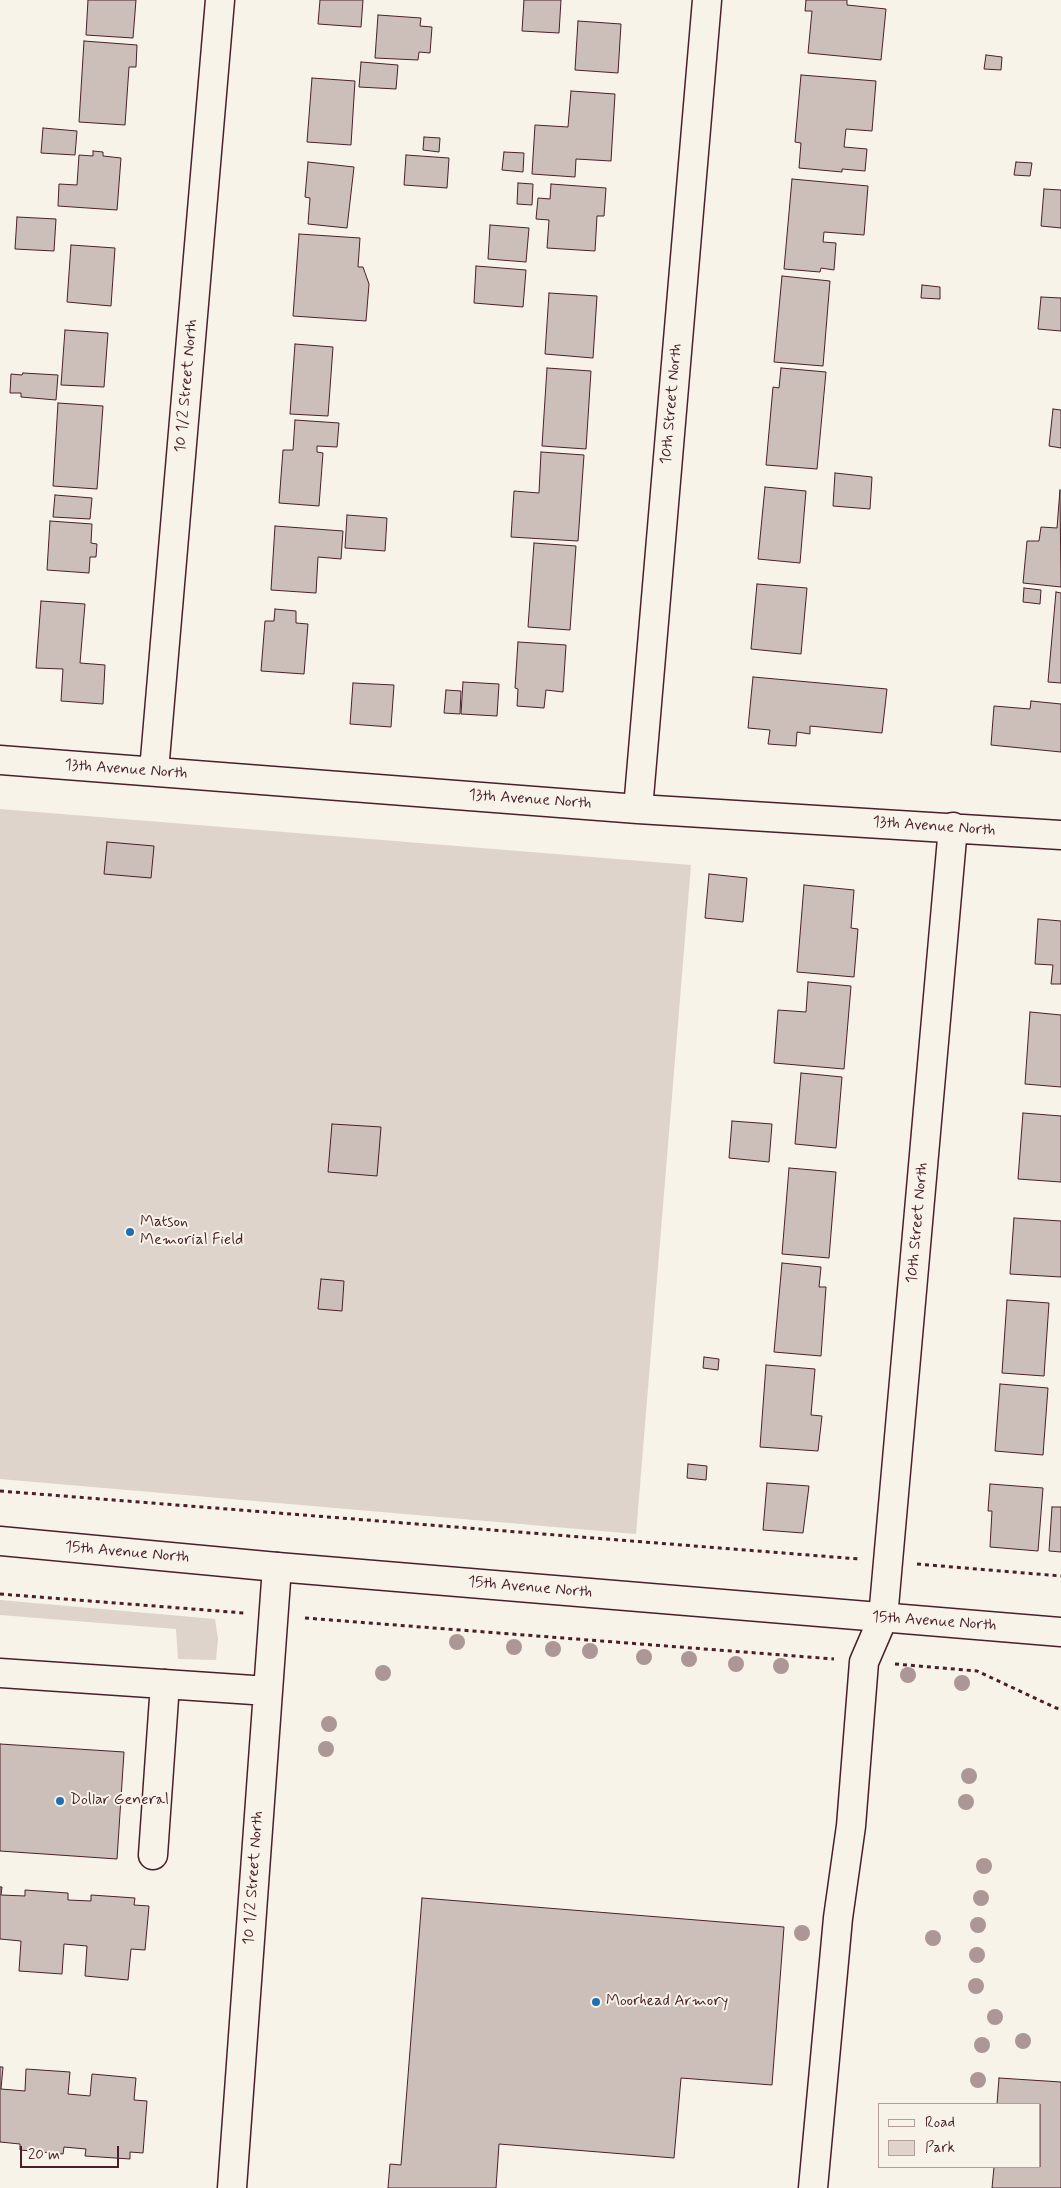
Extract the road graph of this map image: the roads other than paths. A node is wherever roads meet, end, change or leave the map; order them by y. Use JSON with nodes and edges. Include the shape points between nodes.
{"nodes":[{"id":1,"x":220,"y":0,"type":"edge"},
{"id":2,"x":707,"y":0,"type":"edge"},
{"id":3,"x":0,"y":760,"type":"edge"},
{"id":4,"x":154,"y":772,"type":"junction"},
{"id":5,"x":638,"y":809,"type":"junction"},
{"id":6,"x":953,"y":827,"type":"junction"},
{"id":7,"x":1061,"y":835,"type":"edge"},
{"id":8,"x":0,"y":1541,"type":"edge"},
{"id":9,"x":276,"y":1567,"type":"junction"},
{"id":10,"x":883,"y":1618,"type":"junction"},
{"id":11,"x":1061,"y":1632,"type":"edge"},
{"id":12,"x":0,"y":1673,"type":"edge"},
{"id":13,"x":165,"y":1684,"type":"junction"},
{"id":14,"x":268,"y":1691,"type":"junction"},
{"id":15,"x":153,"y":1855,"type":"dead end"},
{"id":16,"x":232,"y":2188,"type":"edge"},
{"id":17,"x":813,"y":2188,"type":"edge"}],
"edges":[{"from":1,"to":4,"type":"street","name":"10 1/2 Street North"},
{"from":2,"to":5,"type":"street","name":"10th Street North"},
{"from":3,"to":4,"type":"street","name":"13th Avenue North"},
{"from":4,"to":5,"type":"street","name":"13th Avenue North"},
{"from":5,"to":6,"type":"street","name":"13th Avenue North"},
{"from":6,"to":7,"type":"street","name":"13th Avenue North"},
{"from":6,"to":10,"type":"street","name":"10th Street North"},
{"from":8,"to":9,"type":"street","name":"15th Avenue North"},
{"from":9,"to":10,"type":"street","name":"15th Avenue North"},
{"from":9,"to":14,"type":"street","name":"10 1/2 Street North"},
{"from":10,"to":11,"type":"street","name":"15th Avenue North"},
{"from":10,"to":17,"type":"street","name":"10th Street North","via":[[864,1662],[851,1826],[838,1918]]},
{"from":12,"to":13,"type":"street"},
{"from":13,"to":14,"type":"street"},
{"from":13,"to":15,"type":"street"},
{"from":14,"to":16,"type":"street","name":"10 1/2 Street North"}]}
